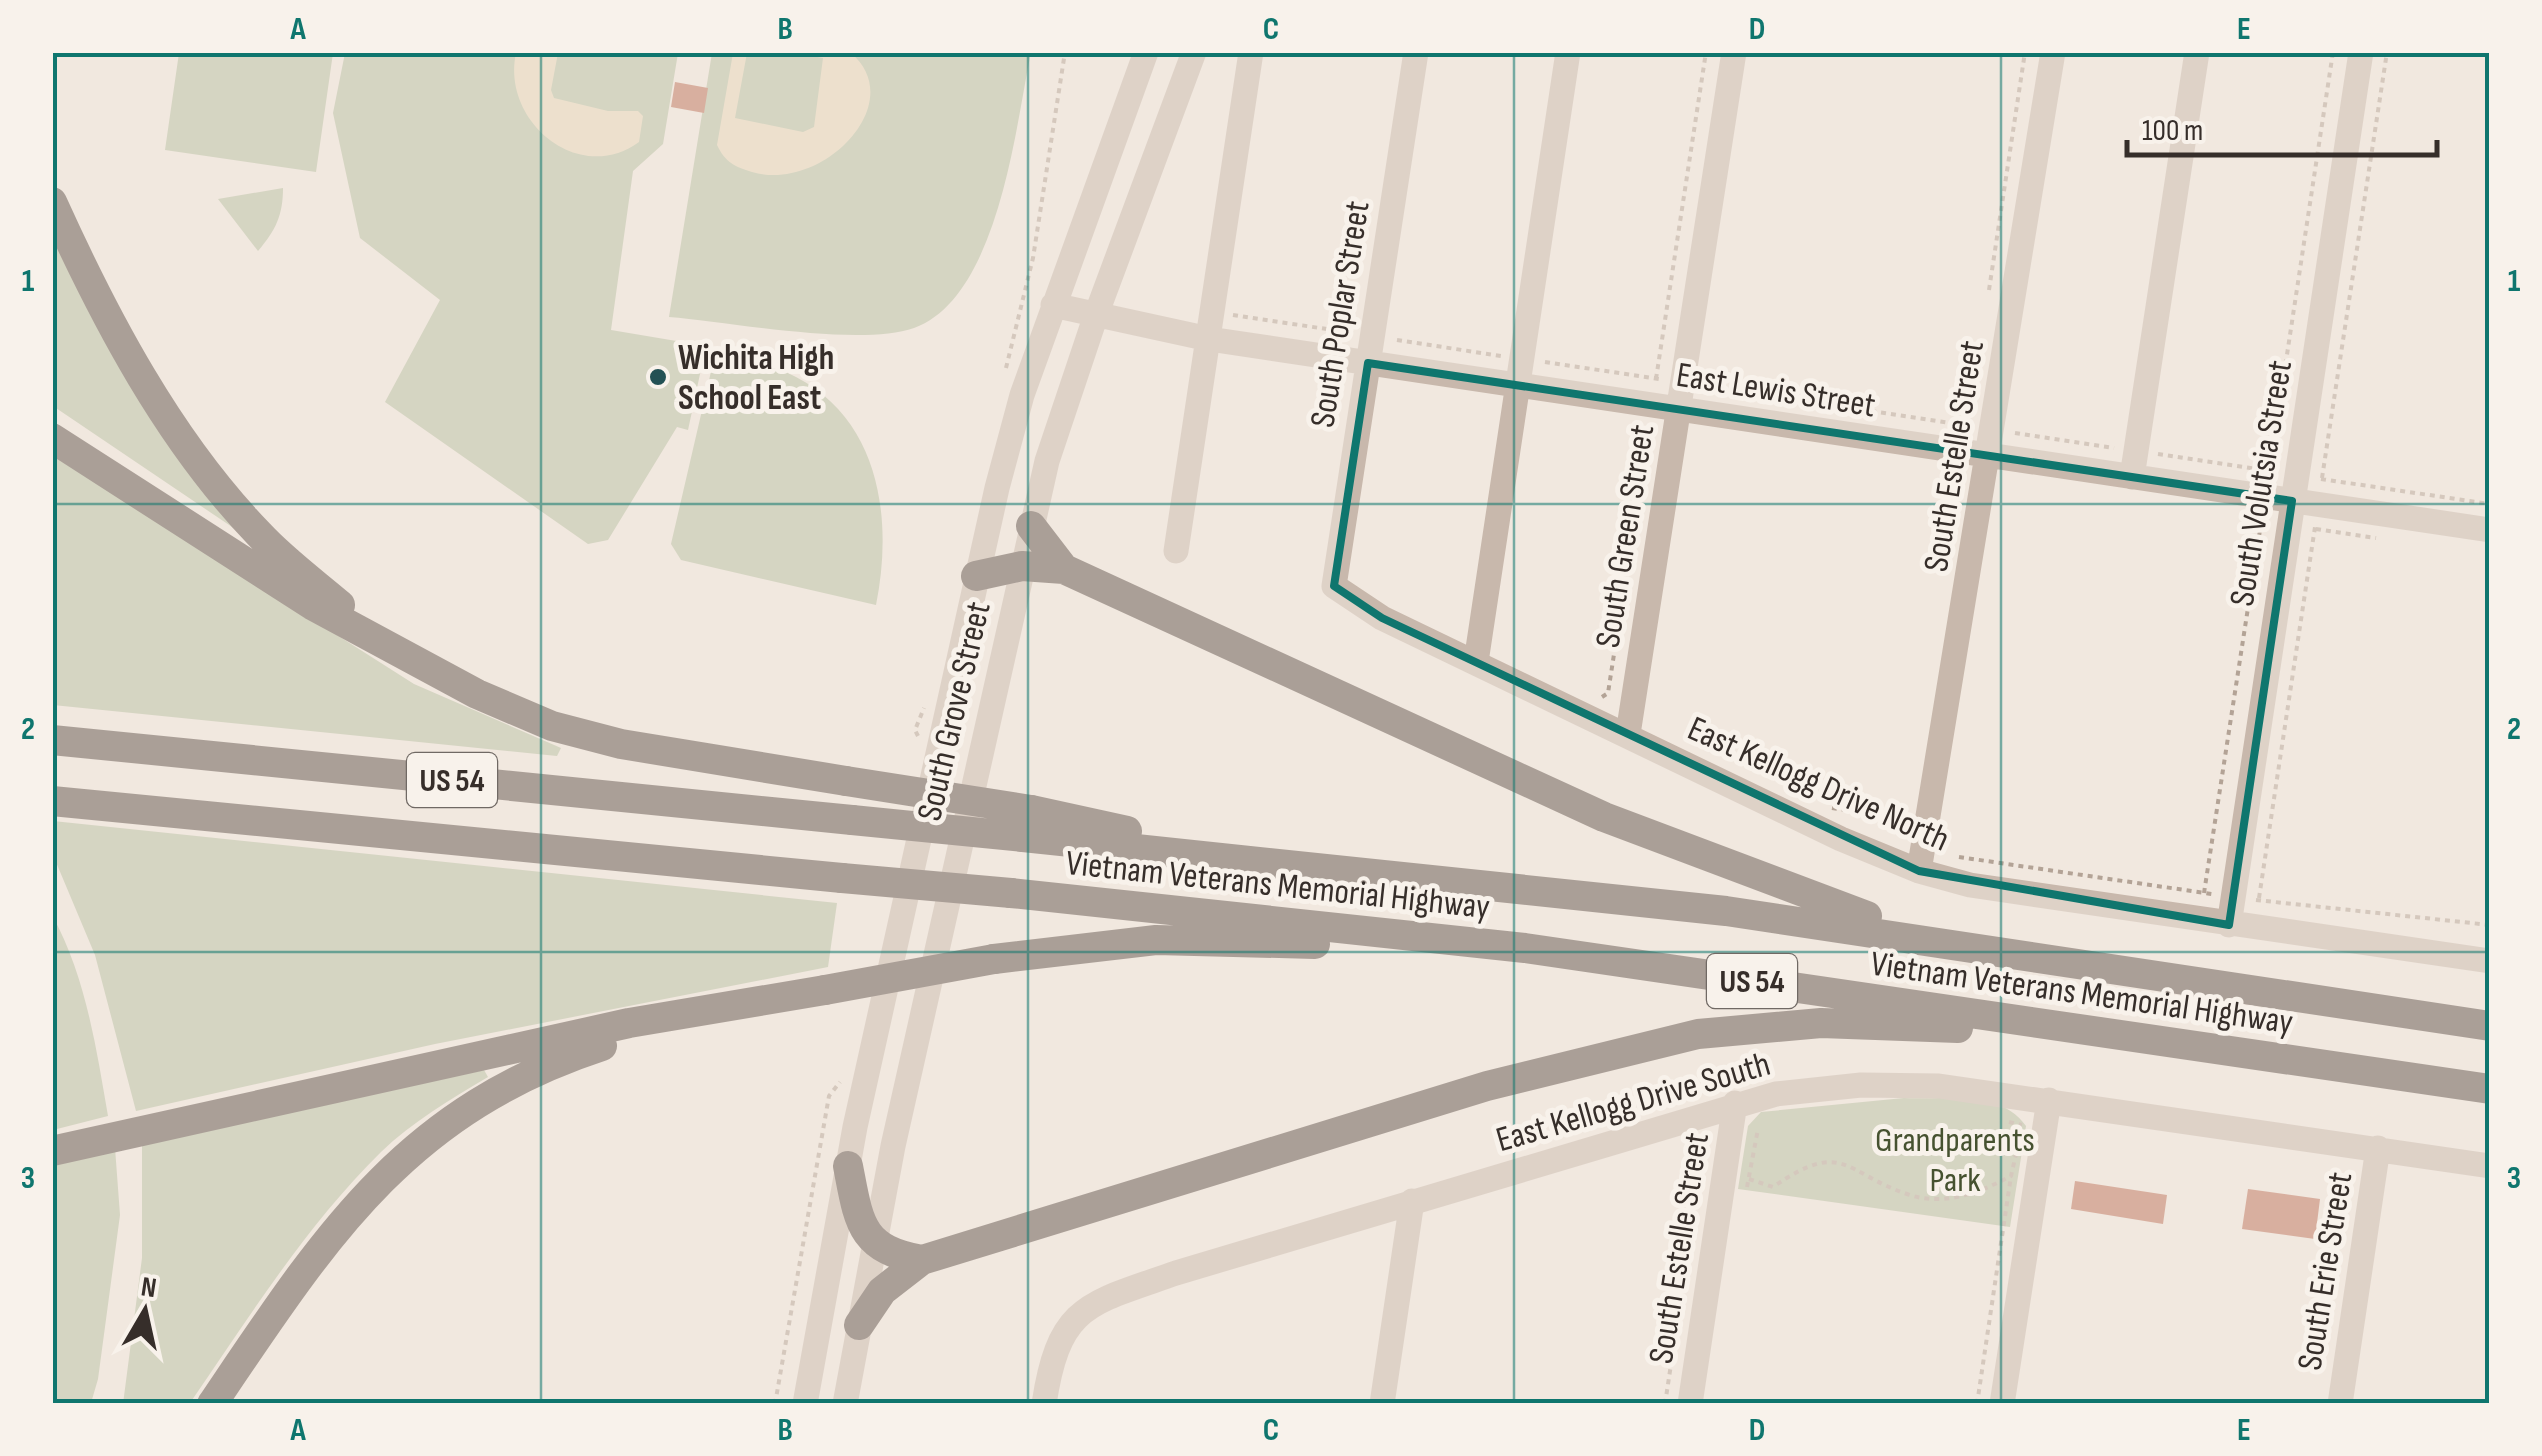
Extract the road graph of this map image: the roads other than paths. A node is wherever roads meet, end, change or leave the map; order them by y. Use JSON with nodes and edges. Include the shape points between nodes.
{"nodes":[{"id":1,"x":1146,"y":52,"type":"edge"},
{"id":2,"x":1194,"y":52,"type":"edge"},
{"id":3,"x":1251,"y":52,"type":"edge"},
{"id":4,"x":1416,"y":52,"type":"edge"},
{"id":5,"x":1568,"y":52,"type":"edge"},
{"id":6,"x":1734,"y":52,"type":"edge"},
{"id":7,"x":2053,"y":52,"type":"edge"},
{"id":8,"x":2197,"y":52,"type":"edge"},
{"id":9,"x":2362,"y":52,"type":"edge"},
{"id":10,"x":52,"y":202,"type":"edge"},
{"id":11,"x":1054,"y":305,"type":"junction"},
{"id":12,"x":1096,"y":314,"type":"junction"},
{"id":13,"x":1209,"y":339,"type":"junction"},
{"id":14,"x":1378,"y":365,"type":"junction"},
{"id":15,"x":1518,"y":386,"type":"junction"},
{"id":16,"x":1680,"y":410,"type":"junction"},
{"id":17,"x":52,"y":438,"type":"edge"},
{"id":18,"x":1988,"y":456,"type":"junction"},
{"id":19,"x":2132,"y":477,"type":"junction"},
{"id":20,"x":2312,"y":486,"type":"junction"},
{"id":21,"x":2292,"y":501,"type":"junction"},
{"id":22,"x":1030,"y":526,"type":"junction"},
{"id":23,"x":2490,"y":530,"type":"edge"},
{"id":24,"x":1176,"y":550,"type":"dead end"},
{"id":25,"x":1022,"y":566,"type":"junction"},
{"id":26,"x":1064,"y":569,"type":"junction"},
{"id":27,"x":976,"y":576,"type":"junction"},
{"id":28,"x":1334,"y":586,"type":"joint"},
{"id":29,"x":380,"y":640,"type":"junction"},
{"id":30,"x":1476,"y":662,"type":"junction"},
{"id":31,"x":1629,"y":726,"type":"junction"},
{"id":32,"x":52,"y":740,"type":"edge"},
{"id":33,"x":52,"y":801,"type":"edge"},
{"id":34,"x":1027,"y":824,"type":"junction"},
{"id":35,"x":1919,"y":871,"type":"junction"},
{"id":36,"x":2229,"y":924,"type":"junction"},
{"id":37,"x":1525,"y":948,"type":"junction"},
{"id":38,"x":2010,"y":954,"type":"junction"},
{"id":39,"x":2490,"y":961,"type":"edge"},
{"id":40,"x":706,"y":1013,"type":"junction"},
{"id":41,"x":2490,"y":1023,"type":"edge"},
{"id":42,"x":2081,"y":1030,"type":"junction"},
{"id":43,"x":2490,"y":1089,"type":"edge"},
{"id":44,"x":2049,"y":1100,"type":"junction"},
{"id":45,"x":1735,"y":1103,"type":"junction"},
{"id":46,"x":2378,"y":1148,"type":"junction"},
{"id":47,"x":52,"y":1151,"type":"edge"},
{"id":48,"x":848,"y":1166,"type":"junction"},
{"id":49,"x":2490,"y":1166,"type":"edge"},
{"id":50,"x":1412,"y":1202,"type":"junction"},
{"id":51,"x":874,"y":1244,"type":"junction"},
{"id":52,"x":922,"y":1260,"type":"junction"},
{"id":53,"x":859,"y":1325,"type":"junction"},
{"id":54,"x":212,"y":1404,"type":"edge"},
{"id":55,"x":805,"y":1404,"type":"edge"},
{"id":56,"x":845,"y":1404,"type":"edge"},
{"id":57,"x":1044,"y":1404,"type":"edge"},
{"id":58,"x":1382,"y":1404,"type":"edge"},
{"id":59,"x":1690,"y":1404,"type":"edge"},
{"id":60,"x":2002,"y":1404,"type":"edge"},
{"id":61,"x":2340,"y":1404,"type":"edge"}],
"edges":[{"from":1,"to":11,"type":"street","name":"South Grove Street"},
{"from":2,"to":12,"type":"street","name":"South Grove Street"},
{"from":3,"to":13,"type":"street"},
{"from":4,"to":14,"type":"street","name":"South Poplar Street"},
{"from":5,"to":15,"type":"street"},
{"from":6,"to":16,"type":"street","name":"South Green Street"},
{"from":7,"to":18,"type":"street","name":"South Estelle Street"},
{"from":8,"to":19,"type":"street"},
{"from":9,"to":20,"type":"street","name":"South Volutsia Street"},
{"from":10,"to":29,"type":"highway","via":[[137,368],[199,462],[259,535]]},
{"from":11,"to":12,"type":"street","name":"East Lewis Street"},
{"from":11,"to":27,"type":"street","name":"South Grove Street","via":[[1022,395]]},
{"from":12,"to":13,"type":"street","name":"East Lewis Street"},
{"from":12,"to":22,"type":"street","name":"South Grove Street"},
{"from":13,"to":14,"type":"street","name":"East Lewis Street"},
{"from":13,"to":24,"type":"street"},
{"from":14,"to":15,"type":"street","name":"East Lewis Street"},
{"from":14,"to":28,"type":"street","name":"South Poplar Street"},
{"from":15,"to":16,"type":"street","name":"East Lewis Street"},
{"from":15,"to":30,"type":"street"},
{"from":16,"to":18,"type":"street","name":"East Lewis Street"},
{"from":16,"to":31,"type":"street","name":"South Green Street"},
{"from":17,"to":29,"type":"highway","via":[[312,605]]},
{"from":18,"to":19,"type":"street","name":"East Lewis Street"},
{"from":18,"to":35,"type":"street","name":"South Estelle Street"},
{"from":19,"to":21,"type":"street","name":"East Lewis Street"},
{"from":20,"to":21,"type":"street","name":"South Volutsia Street"},
{"from":20,"to":23,"type":"street"},
{"from":21,"to":36,"type":"street","name":"South Volutsia Street","via":[[2246,898]]},
{"from":22,"to":25,"type":"street","name":"South Grove Street"},
{"from":22,"to":26,"type":"highway"},
{"from":25,"to":26,"type":"highway"},
{"from":25,"to":27,"type":"highway"},
{"from":25,"to":51,"type":"street","name":"South Grove Street"},
{"from":26,"to":38,"type":"highway","via":[[1604,817],[1838,908]]},
{"from":27,"to":48,"type":"street","name":"South Grove Street"},
{"from":28,"to":30,"type":"street","name":"East Kellogg Drive North","via":[[1382,618]]},
{"from":29,"to":34,"type":"highway","bridge":true,"via":[[552,726]]},
{"from":30,"to":31,"type":"street","name":"East Kellogg Drive North"},
{"from":31,"to":35,"type":"street","name":"East Kellogg Drive North","via":[[1769,806]]},
{"from":32,"to":34,"type":"highway","name":"Vietnam Veterans Memorial Highway","number":"US 54","bridge":true,"via":[[852,820]]},
{"from":33,"to":37,"type":"highway","name":"Vietnam Veterans Memorial Highway","number":"US 54","bridge":true},
{"from":34,"to":38,"type":"highway","name":"Vietnam Veterans Memorial Highway","number":"US 54","via":[[1267,860],[1706,908]]},
{"from":35,"to":36,"type":"street","name":"East Kellogg Drive North","via":[[1970,885]]},
{"from":36,"to":39,"type":"street","name":"East Kellogg Drive North"},
{"from":37,"to":40,"type":"highway","bridge":true,"via":[[1156,940],[994,959]]},
{"from":37,"to":42,"type":"highway","name":"Vietnam Veterans Memorial Highway","number":"US 54"},
{"from":38,"to":41,"type":"highway","name":"Vietnam Veterans Memorial Highway","number":"US 54"},
{"from":40,"to":47,"type":"highway","via":[[629,1024]]},
{"from":40,"to":54,"type":"highway","via":[[515,1081],[407,1155],[316,1251]]},
{"from":42,"to":43,"type":"highway","name":"Vietnam Veterans Memorial Highway","number":"US 54"},
{"from":42,"to":52,"type":"highway","via":[[1821,1023],[1698,1034],[1488,1086]]},
{"from":44,"to":45,"type":"street","name":"East Kellogg Drive South","via":[[1902,1084]]},
{"from":44,"to":46,"type":"street","name":"East Kellogg Drive South"},
{"from":44,"to":60,"type":"street"},
{"from":45,"to":50,"type":"street","name":"East Kellogg Drive South"},
{"from":45,"to":59,"type":"street","name":"South Estelle Street"},
{"from":46,"to":49,"type":"street","name":"East Kellogg Drive South"},
{"from":46,"to":61,"type":"street","name":"South Erie Street"},
{"from":48,"to":51,"type":"highway","via":[[856,1211]]},
{"from":48,"to":55,"type":"street","name":"South Grove Street"},
{"from":50,"to":57,"type":"street","name":"East Kellogg Drive South","via":[[1082,1309],[1051,1355]]},
{"from":50,"to":58,"type":"street"},
{"from":51,"to":52,"type":"highway"},
{"from":51,"to":53,"type":"street","name":"South Grove Street"},
{"from":52,"to":53,"type":"highway","via":[[882,1291]]},
{"from":53,"to":56,"type":"street","name":"South Grove Street"}]}
